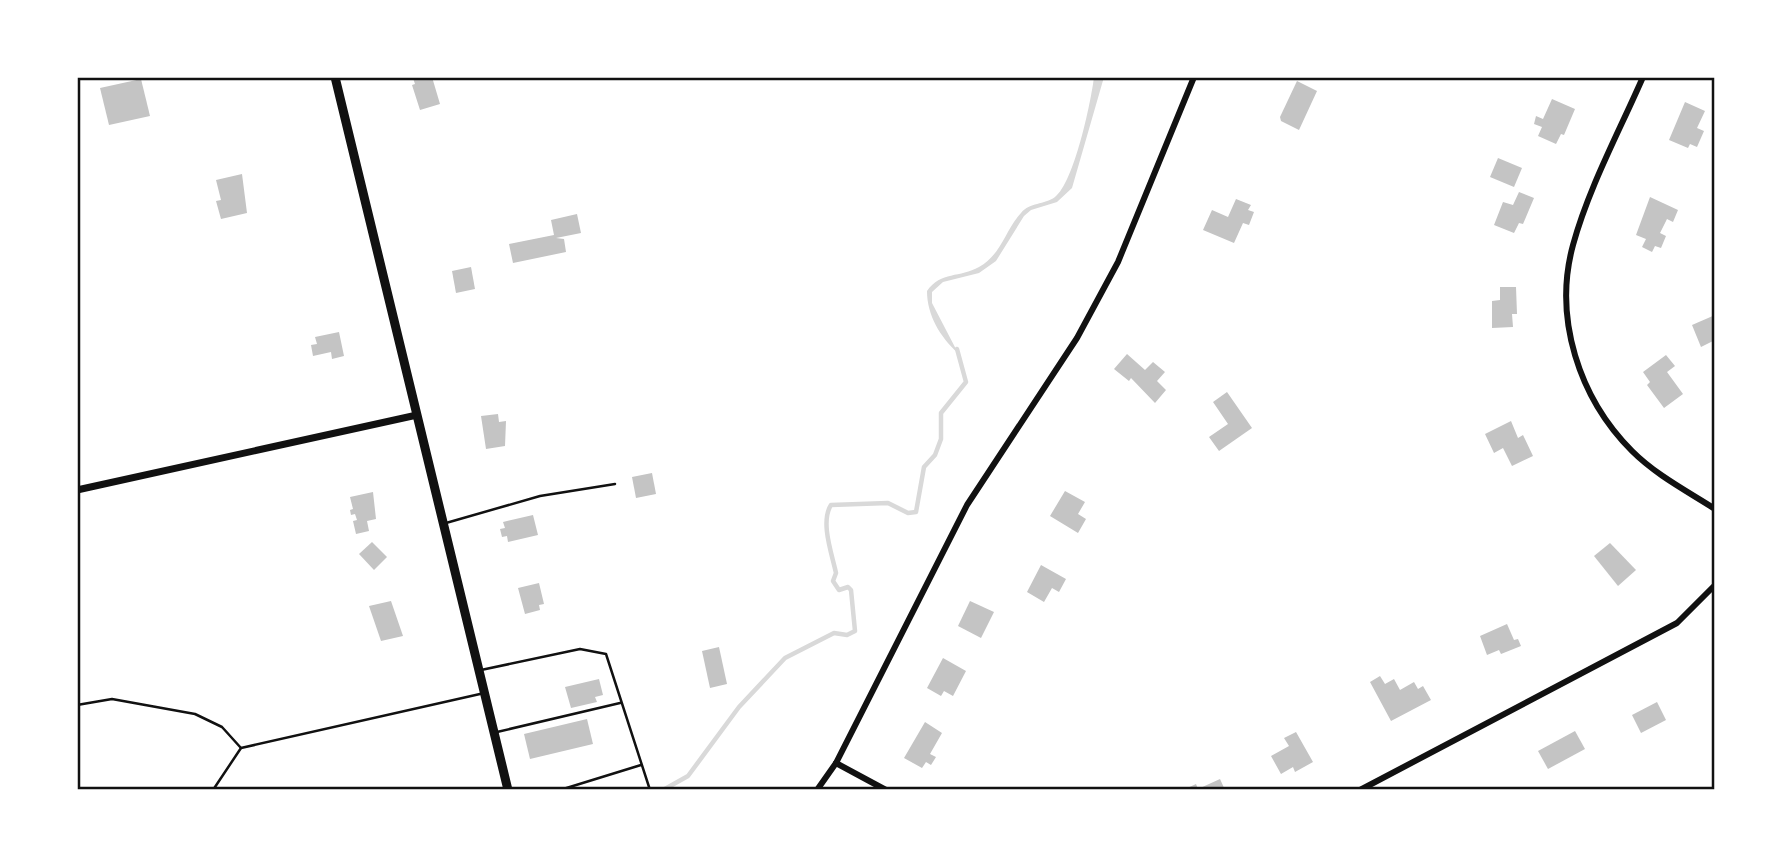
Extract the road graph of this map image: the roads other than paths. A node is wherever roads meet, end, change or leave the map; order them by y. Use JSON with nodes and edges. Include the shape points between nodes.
{"nodes":[{"id":1,"x":335,"y":77,"type":"edge"},
{"id":2,"x":1194,"y":77,"type":"edge"},
{"id":3,"x":1643,"y":77,"type":"edge"},
{"id":4,"x":416,"y":415,"type":"junction"},
{"id":5,"x":615,"y":484,"type":"dead end"},
{"id":6,"x":77,"y":490,"type":"edge"},
{"id":7,"x":1715,"y":509,"type":"edge"},
{"id":8,"x":443,"y":523,"type":"junction"},
{"id":9,"x":1715,"y":585,"type":"edge"},
{"id":10,"x":478,"y":671,"type":"junction"},
{"id":11,"x":484,"y":693,"type":"junction"},
{"id":12,"x":621,"y":702,"type":"junction"},
{"id":13,"x":77,"y":705,"type":"edge"},
{"id":14,"x":494,"y":733,"type":"junction"},
{"id":15,"x":241,"y":748,"type":"junction"},
{"id":16,"x":836,"y":763,"type":"junction"},
{"id":17,"x":642,"y":765,"type":"junction"},
{"id":18,"x":649,"y":789,"type":"edge"},
{"id":19,"x":213,"y":790,"type":"edge"},
{"id":20,"x":508,"y":790,"type":"edge"},
{"id":21,"x":560,"y":790,"type":"edge"},
{"id":22,"x":817,"y":790,"type":"edge"},
{"id":23,"x":886,"y":790,"type":"edge"},
{"id":24,"x":1360,"y":790,"type":"edge"}],
"edges":[{"from":1,"to":4,"type":"main road"},
{"from":2,"to":16,"type":"street","via":[[1118,262],[1077,338],[967,505]]},
{"from":3,"to":7,"type":"street","via":[[1573,245],[1567,309],[1572,345],[1594,403],[1617,435],[1651,467]]},
{"from":4,"to":6,"type":"street"},
{"from":4,"to":8,"type":"main road"},
{"from":5,"to":8,"type":"lane","via":[[540,496]]},
{"from":8,"to":10,"type":"main road"},
{"from":9,"to":24,"type":"street","via":[[1677,624]]},
{"from":10,"to":11,"type":"main road"},
{"from":10,"to":12,"type":"lane","via":[[580,649],[606,654]]},
{"from":11,"to":14,"type":"main road"},
{"from":11,"to":15,"type":"lane"},
{"from":12,"to":14,"type":"lane"},
{"from":12,"to":17,"type":"lane"},
{"from":13,"to":15,"type":"lane","via":[[112,699],[195,715],[222,727]]},
{"from":14,"to":20,"type":"main road"},
{"from":15,"to":19,"type":"lane"},
{"from":16,"to":22,"type":"street"},
{"from":16,"to":23,"type":"street"},
{"from":17,"to":18,"type":"lane"},
{"from":17,"to":21,"type":"lane"}]}
